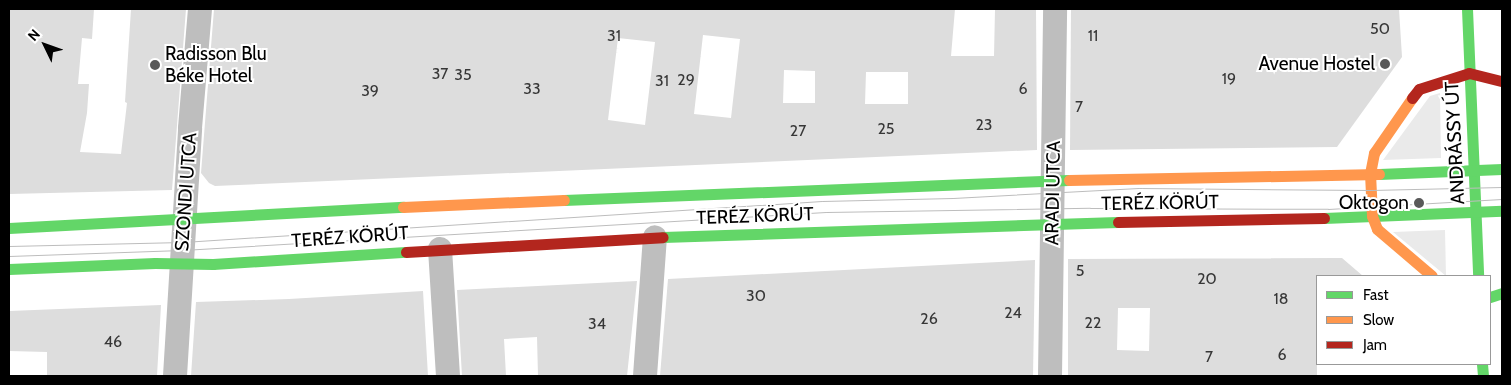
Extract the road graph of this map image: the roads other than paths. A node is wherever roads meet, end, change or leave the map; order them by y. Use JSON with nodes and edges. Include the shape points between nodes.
{"nodes":[{"id":1,"x":200,"y":9,"type":"edge"},
{"id":2,"x":1055,"y":9,"type":"edge"},
{"id":3,"x":1467,"y":9,"type":"edge"},
{"id":4,"x":1469,"y":73,"type":"junction"},
{"id":5,"x":1502,"y":81,"type":"edge"},
{"id":6,"x":1502,"y":169,"type":"edge"},
{"id":7,"x":1474,"y":170,"type":"junction"},
{"id":8,"x":1370,"y":173,"type":"junction"},
{"id":9,"x":1054,"y":180,"type":"junction"},
{"id":10,"x":1502,"y":212,"type":"edge"},
{"id":11,"x":1476,"y":213,"type":"junction"},
{"id":12,"x":1372,"y":216,"type":"junction"},
{"id":13,"x":184,"y":219,"type":"junction"},
{"id":14,"x":1053,"y":223,"type":"junction"},
{"id":15,"x":9,"y":228,"type":"edge"},
{"id":16,"x":655,"y":237,"type":"junction"},
{"id":17,"x":440,"y":249,"type":"junction"},
{"id":18,"x":181,"y":264,"type":"junction"},
{"id":19,"x":9,"y":269,"type":"edge"},
{"id":20,"x":1431,"y":275,"type":"edge"},
{"id":21,"x":1478,"y":275,"type":"edge"},
{"id":22,"x":175,"y":376,"type":"edge"},
{"id":23,"x":448,"y":376,"type":"edge"},
{"id":24,"x":645,"y":376,"type":"edge"},
{"id":25,"x":1050,"y":376,"type":"edge"}],
"edges":[{"from":1,"to":13,"type":"street","name":"SZONDI UTCA"},
{"from":2,"to":9,"type":"street","name":"ARADI UTCA"},
{"from":3,"to":4,"type":"main road","name":"ANDRÁSSY ÚT"},
{"from":4,"to":5,"type":"main road"},
{"from":4,"to":7,"type":"main road","name":"ANDRÁSSY ÚT"},
{"from":4,"to":8,"type":"main road","via":[[1419,89],[1374,153]]},
{"from":6,"to":7,"type":"main road","name":"TERÉZ KÖRÚT"},
{"from":7,"to":8,"type":"main road","name":"TERÉZ KÖRÚT"},
{"from":7,"to":11,"type":"main road","name":"ANDRÁSSY ÚT"},
{"from":8,"to":9,"type":"main road","name":"TERÉZ KÖRÚT"},
{"from":8,"to":12,"type":"main road"},
{"from":9,"to":13,"type":"main road","name":"TERÉZ KÖRÚT","via":[[368,208]]},
{"from":9,"to":14,"type":"street","name":"ARADI UTCA"},
{"from":10,"to":11,"type":"main road","name":"TERÉZ KÖRÚT"},
{"from":11,"to":12,"type":"main road","name":"TERÉZ KÖRÚT"},
{"from":11,"to":21,"type":"main road","name":"ANDRÁSSY ÚT"},
{"from":12,"to":14,"type":"main road","name":"TERÉZ KÖRÚT"},
{"from":12,"to":20,"type":"main road","via":[[1377,229]]},
{"from":13,"to":15,"type":"main road","name":"TERÉZ KÖRÚT"},
{"from":13,"to":18,"type":"street","name":"SZONDI UTCA"},
{"from":14,"to":16,"type":"main road","name":"TERÉZ KÖRÚT"},
{"from":14,"to":25,"type":"street","name":"ARADI UTCA"},
{"from":16,"to":17,"type":"main road","name":"TERÉZ KÖRÚT"},
{"from":16,"to":24,"type":"street"},
{"from":17,"to":18,"type":"main road","name":"TERÉZ KÖRÚT"},
{"from":17,"to":23,"type":"street"},
{"from":18,"to":19,"type":"main road","name":"TERÉZ KÖRÚT"},
{"from":18,"to":22,"type":"street","name":"SZONDI UTCA"}]}
